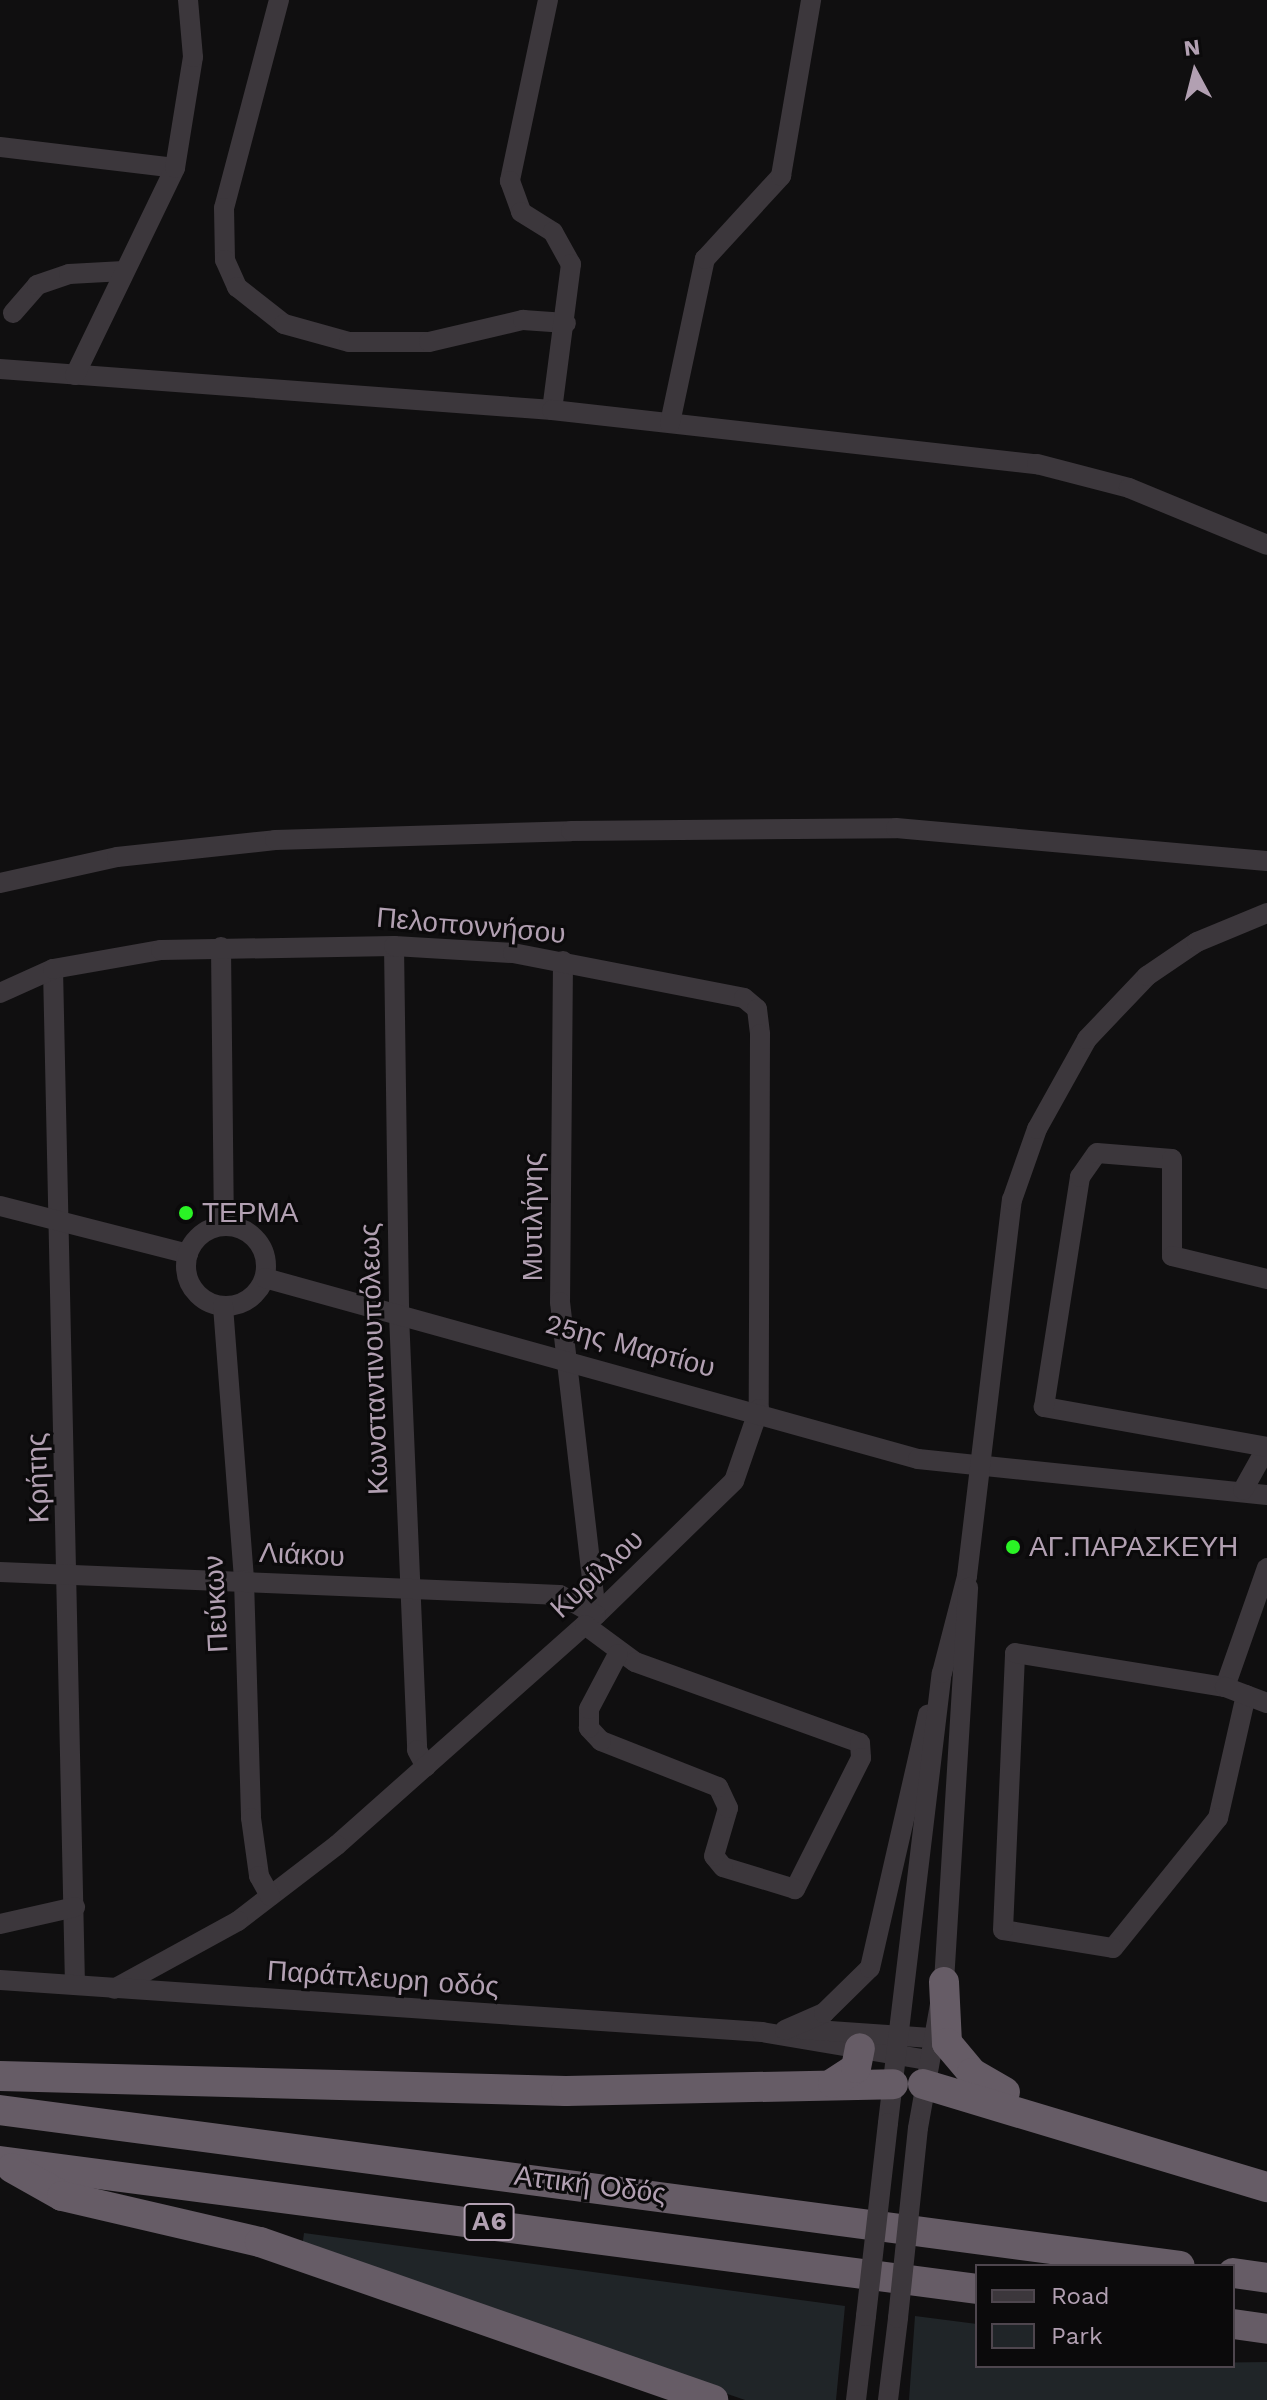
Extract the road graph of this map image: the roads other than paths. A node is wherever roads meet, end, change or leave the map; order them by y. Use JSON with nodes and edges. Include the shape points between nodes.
{"nodes":[{"id":1,"x":188,"y":0,"type":"edge"},
{"id":2,"x":279,"y":0,"type":"edge"},
{"id":3,"x":548,"y":0,"type":"edge"},
{"id":4,"x":811,"y":0,"type":"edge"},
{"id":5,"x":0,"y":147,"type":"edge"},
{"id":6,"x":175,"y":168,"type":"junction"},
{"id":7,"x":124,"y":271,"type":"junction"},
{"id":8,"x":13,"y":313,"type":"dead end"},
{"id":9,"x":566,"y":323,"type":"junction"},
{"id":10,"x":0,"y":369,"type":"edge"},
{"id":11,"x":75,"y":375,"type":"junction"},
{"id":12,"x":552,"y":410,"type":"junction"},
{"id":13,"x":670,"y":423,"type":"junction"},
{"id":14,"x":1267,"y":545,"type":"edge"},
{"id":15,"x":1267,"y":861,"type":"edge"},
{"id":16,"x":0,"y":883,"type":"edge"},
{"id":17,"x":1267,"y":913,"type":"edge"},
{"id":18,"x":394,"y":946,"type":"junction"},
{"id":19,"x":221,"y":947,"type":"junction"},
{"id":20,"x":563,"y":961,"type":"junction"},
{"id":21,"x":53,"y":969,"type":"junction"},
{"id":22,"x":0,"y":993,"type":"edge"},
{"id":23,"x":757,"y":1009,"type":"joint"},
{"id":24,"x":0,"y":1206,"type":"edge"},
{"id":25,"x":57,"y":1220,"type":"junction"},
{"id":26,"x":224,"y":1226,"type":"junction"},
{"id":27,"x":188,"y":1254,"type":"junction"},
{"id":28,"x":265,"y":1278,"type":"junction"},
{"id":29,"x":1267,"y":1279,"type":"edge"},
{"id":30,"x":223,"y":1306,"type":"junction"},
{"id":31,"x":399,"y":1315,"type":"junction"},
{"id":32,"x":566,"y":1357,"type":"junction"},
{"id":33,"x":759,"y":1409,"type":"junction"},
{"id":34,"x":980,"y":1468,"type":"junction"},
{"id":35,"x":1243,"y":1490,"type":"junction"},
{"id":36,"x":1267,"y":1495,"type":"edge"},
{"id":37,"x":1267,"y":1568,"type":"edge"},
{"id":38,"x":0,"y":1572,"type":"edge"},
{"id":39,"x":70,"y":1575,"type":"junction"},
{"id":40,"x":967,"y":1576,"type":"junction"},
{"id":41,"x":244,"y":1580,"type":"junction"},
{"id":42,"x":411,"y":1590,"type":"junction"},
{"id":43,"x":590,"y":1620,"type":"junction"},
{"id":44,"x":618,"y":1654,"type":"junction"},
{"id":45,"x":942,"y":1673,"type":"junction"},
{"id":46,"x":1225,"y":1687,"type":"junction"},
{"id":47,"x":1246,"y":1695,"type":"junction"},
{"id":48,"x":1267,"y":1703,"type":"edge"},
{"id":49,"x":426,"y":1767,"type":"junction"},
{"id":50,"x":270,"y":1896,"type":"junction"},
{"id":51,"x":75,"y":1907,"type":"junction"},
{"id":52,"x":0,"y":1924,"type":"edge"},
{"id":53,"x":0,"y":1980,"type":"edge"},
{"id":54,"x":944,"y":1982,"type":"junction"},
{"id":55,"x":75,"y":1985,"type":"junction"},
{"id":56,"x":114,"y":1989,"type":"junction"},
{"id":57,"x":785,"y":2030,"type":"junction"},
{"id":58,"x":762,"y":2032,"type":"junction"},
{"id":59,"x":931,"y":2038,"type":"junction"},
{"id":60,"x":860,"y":2048,"type":"junction"},
{"id":61,"x":895,"y":2058,"type":"junction"},
{"id":62,"x":925,"y":2072,"type":"junction"},
{"id":63,"x":0,"y":2076,"type":"edge"},
{"id":64,"x":833,"y":2083,"type":"junction"},
{"id":65,"x":0,"y":2110,"type":"edge"},
{"id":66,"x":1059,"y":2123,"type":"junction"},
{"id":67,"x":0,"y":2161,"type":"edge"},
{"id":68,"x":1267,"y":2187,"type":"edge"},
{"id":69,"x":1165,"y":2264,"type":"edge"},
{"id":70,"x":1235,"y":2273,"type":"edge"},
{"id":71,"x":1267,"y":2278,"type":"edge"},
{"id":72,"x":975,"y":2289,"type":"edge"},
{"id":73,"x":1235,"y":2324,"type":"edge"},
{"id":74,"x":1267,"y":2329,"type":"edge"},
{"id":75,"x":860,"y":2368,"type":"junction"},
{"id":76,"x":887,"y":2393,"type":"edge"},
{"id":77,"x":713,"y":2400,"type":"edge"},
{"id":78,"x":856,"y":2400,"type":"edge"},
{"id":79,"x":866,"y":2400,"type":"edge"}],
"edges":[{"from":1,"to":6,"type":"street","via":[[193,57]]},
{"from":2,"to":9,"type":"street","via":[[224,208],[225,260],[237,287],[284,324],[349,342],[429,342],[523,320]]},
{"from":3,"to":9,"type":"street","via":[[510,181],[521,212],[565,246]]},
{"from":4,"to":13,"type":"street","via":[[781,176],[705,259]]},
{"from":5,"to":6,"type":"street"},
{"from":6,"to":7,"type":"street"},
{"from":7,"to":8,"type":"street","via":[[69,274],[37,285]]},
{"from":7,"to":11,"type":"street"},
{"from":9,"to":12,"type":"street"},
{"from":10,"to":11,"type":"street"},
{"from":11,"to":12,"type":"street"},
{"from":12,"to":13,"type":"street"},
{"from":13,"to":14,"type":"street","via":[[1037,464],[1129,488]]},
{"from":15,"to":16,"type":"street","via":[[896,828],[571,831],[275,840],[117,857]]},
{"from":17,"to":34,"type":"street","via":[[1197,942],[1147,976],[1087,1039],[1037,1129],[1012,1200]]},
{"from":18,"to":19,"type":"street","name":"Πελοποννήσου"},
{"from":18,"to":20,"type":"street","name":"Πελοποννήσου"},
{"from":18,"to":31,"type":"street","name":"Κωνσταντινουπόλεως"},
{"from":19,"to":21,"type":"street","name":"Πελοποννήσου"},
{"from":19,"to":26,"type":"street"},
{"from":20,"to":23,"type":"street","name":"Πελοποννήσου","via":[[744,998]]},
{"from":20,"to":32,"type":"street","name":"Μυτιλήνης"},
{"from":21,"to":22,"type":"street","name":"Πελοποννήσου"},
{"from":21,"to":25,"type":"street","name":"Κρήτης"},
{"from":23,"to":33,"type":"street","name":"Κυρίλλου"},
{"from":24,"to":25,"type":"street"},
{"from":25,"to":27,"type":"street"},
{"from":25,"to":39,"type":"street","name":"Κρήτης"},
{"from":26,"to":27,"type":"street","via":[[202,1235]]},
{"from":26,"to":28,"type":"street","via":[[258,1241]]},
{"from":27,"to":30,"type":"street","via":[[193,1289]]},
{"from":28,"to":30,"type":"street","via":[[241,1304]]},
{"from":28,"to":31,"type":"street","name":"25ης Μαρτίου"},
{"from":29,"to":35,"type":"street","via":[[1172,1256],[1172,1159],[1097,1153],[1080,1177],[1044,1407],[1267,1447]]},
{"from":30,"to":41,"type":"street","name":"Πεύκων"},
{"from":31,"to":32,"type":"street","name":"25ης Μαρτίου"},
{"from":31,"to":42,"type":"street","name":"Κωνσταντινουπόλεως"},
{"from":32,"to":33,"type":"street","name":"25ης Μαρτίου"},
{"from":32,"to":43,"type":"street","name":"Μυτιλήνης"},
{"from":33,"to":34,"type":"street","name":"25ης Μαρτίου","via":[[918,1459]]},
{"from":33,"to":43,"type":"street","name":"Κυρίλλου","via":[[734,1481]]},
{"from":34,"to":35,"type":"street","name":"25ης Μαρτίου"},
{"from":34,"to":40,"type":"street"},
{"from":35,"to":36,"type":"street","name":"25ης Μαρτίου"},
{"from":37,"to":46,"type":"street"},
{"from":38,"to":39,"type":"street","name":"Λιάκου"},
{"from":39,"to":41,"type":"street","name":"Λιάκου"},
{"from":39,"to":51,"type":"street","name":"Κρήτης"},
{"from":40,"to":45,"type":"street"},
{"from":40,"to":54,"type":"street","via":[[970,1623]]},
{"from":41,"to":42,"type":"street","name":"Λιάκου"},
{"from":41,"to":50,"type":"street","name":"Πεύκων","via":[[251,1818],[259,1876]]},
{"from":42,"to":43,"type":"street","name":"Λιάκου","via":[[560,1595]]},
{"from":42,"to":49,"type":"street","name":"Κωνσταντινουπόλεως","via":[[417,1750]]},
{"from":43,"to":44,"type":"street","name":"Λιάκου"},
{"from":43,"to":49,"type":"street","name":"Κυρίλλου"},
{"from":44,"to":44,"type":"street","via":[[860,1743],[861,1758],[795,1889],[723,1867],[714,1856],[728,1808],[718,1787],[601,1741],[589,1728],[589,1709]]},
{"from":45,"to":57,"type":"street","via":[[915,1757],[870,1968],[824,2013]]},
{"from":45,"to":61,"type":"street"},
{"from":46,"to":47,"type":"street"},
{"from":46,"to":47,"type":"street","via":[[1015,1653],[1003,1930],[1113,1948],[1218,1818]]},
{"from":47,"to":48,"type":"street"},
{"from":49,"to":50,"type":"street","name":"Κυρίλλου"},
{"from":50,"to":56,"type":"street","name":"Κυρίλλου"},
{"from":51,"to":52,"type":"street"},
{"from":51,"to":55,"type":"street","name":"Κρήτης"},
{"from":53,"to":55,"type":"street","name":"Παράπλευρη οδός"},
{"from":54,"to":59,"type":"street"},
{"from":54,"to":66,"type":"highway","via":[[944,2030],[955,2057]]},
{"from":55,"to":56,"type":"street","name":"Παράπλευρη οδός"},
{"from":56,"to":58,"type":"street","name":"Παράπλευρη οδός"},
{"from":57,"to":58,"type":"street","name":"Παράπλευρη οδός"},
{"from":57,"to":61,"type":"street","name":"Παράπλευρη οδός"},
{"from":58,"to":60,"type":"street","name":"Παράπλευρη οδός"},
{"from":59,"to":61,"type":"street"},
{"from":59,"to":62,"type":"street"},
{"from":60,"to":61,"type":"street","name":"Παράπλευρη οδός"},
{"from":60,"to":64,"type":"highway","via":[[856,2068]]},
{"from":61,"to":62,"type":"street"},
{"from":61,"to":62,"type":"street"},
{"from":61,"to":64,"type":"highway"},
{"from":61,"to":75,"type":"street","bridge":true},
{"from":62,"to":66,"type":"highway"},
{"from":62,"to":76,"type":"street","bridge":true},
{"from":63,"to":64,"type":"highway","via":[[566,2091]]},
{"from":65,"to":69,"type":"highway","name":"Αττική Οδός","number":"Α6"},
{"from":66,"to":68,"type":"highway"},
{"from":67,"to":72,"type":"highway","name":"Αττική Οδός","number":"Α6"},
{"from":67,"to":77,"type":"highway","via":[[62,2196],[260,2242]]},
{"from":70,"to":71,"type":"highway"},
{"from":73,"to":74,"type":"highway"},
{"from":75,"to":78,"type":"street"},
{"from":75,"to":79,"type":"street"}]}
